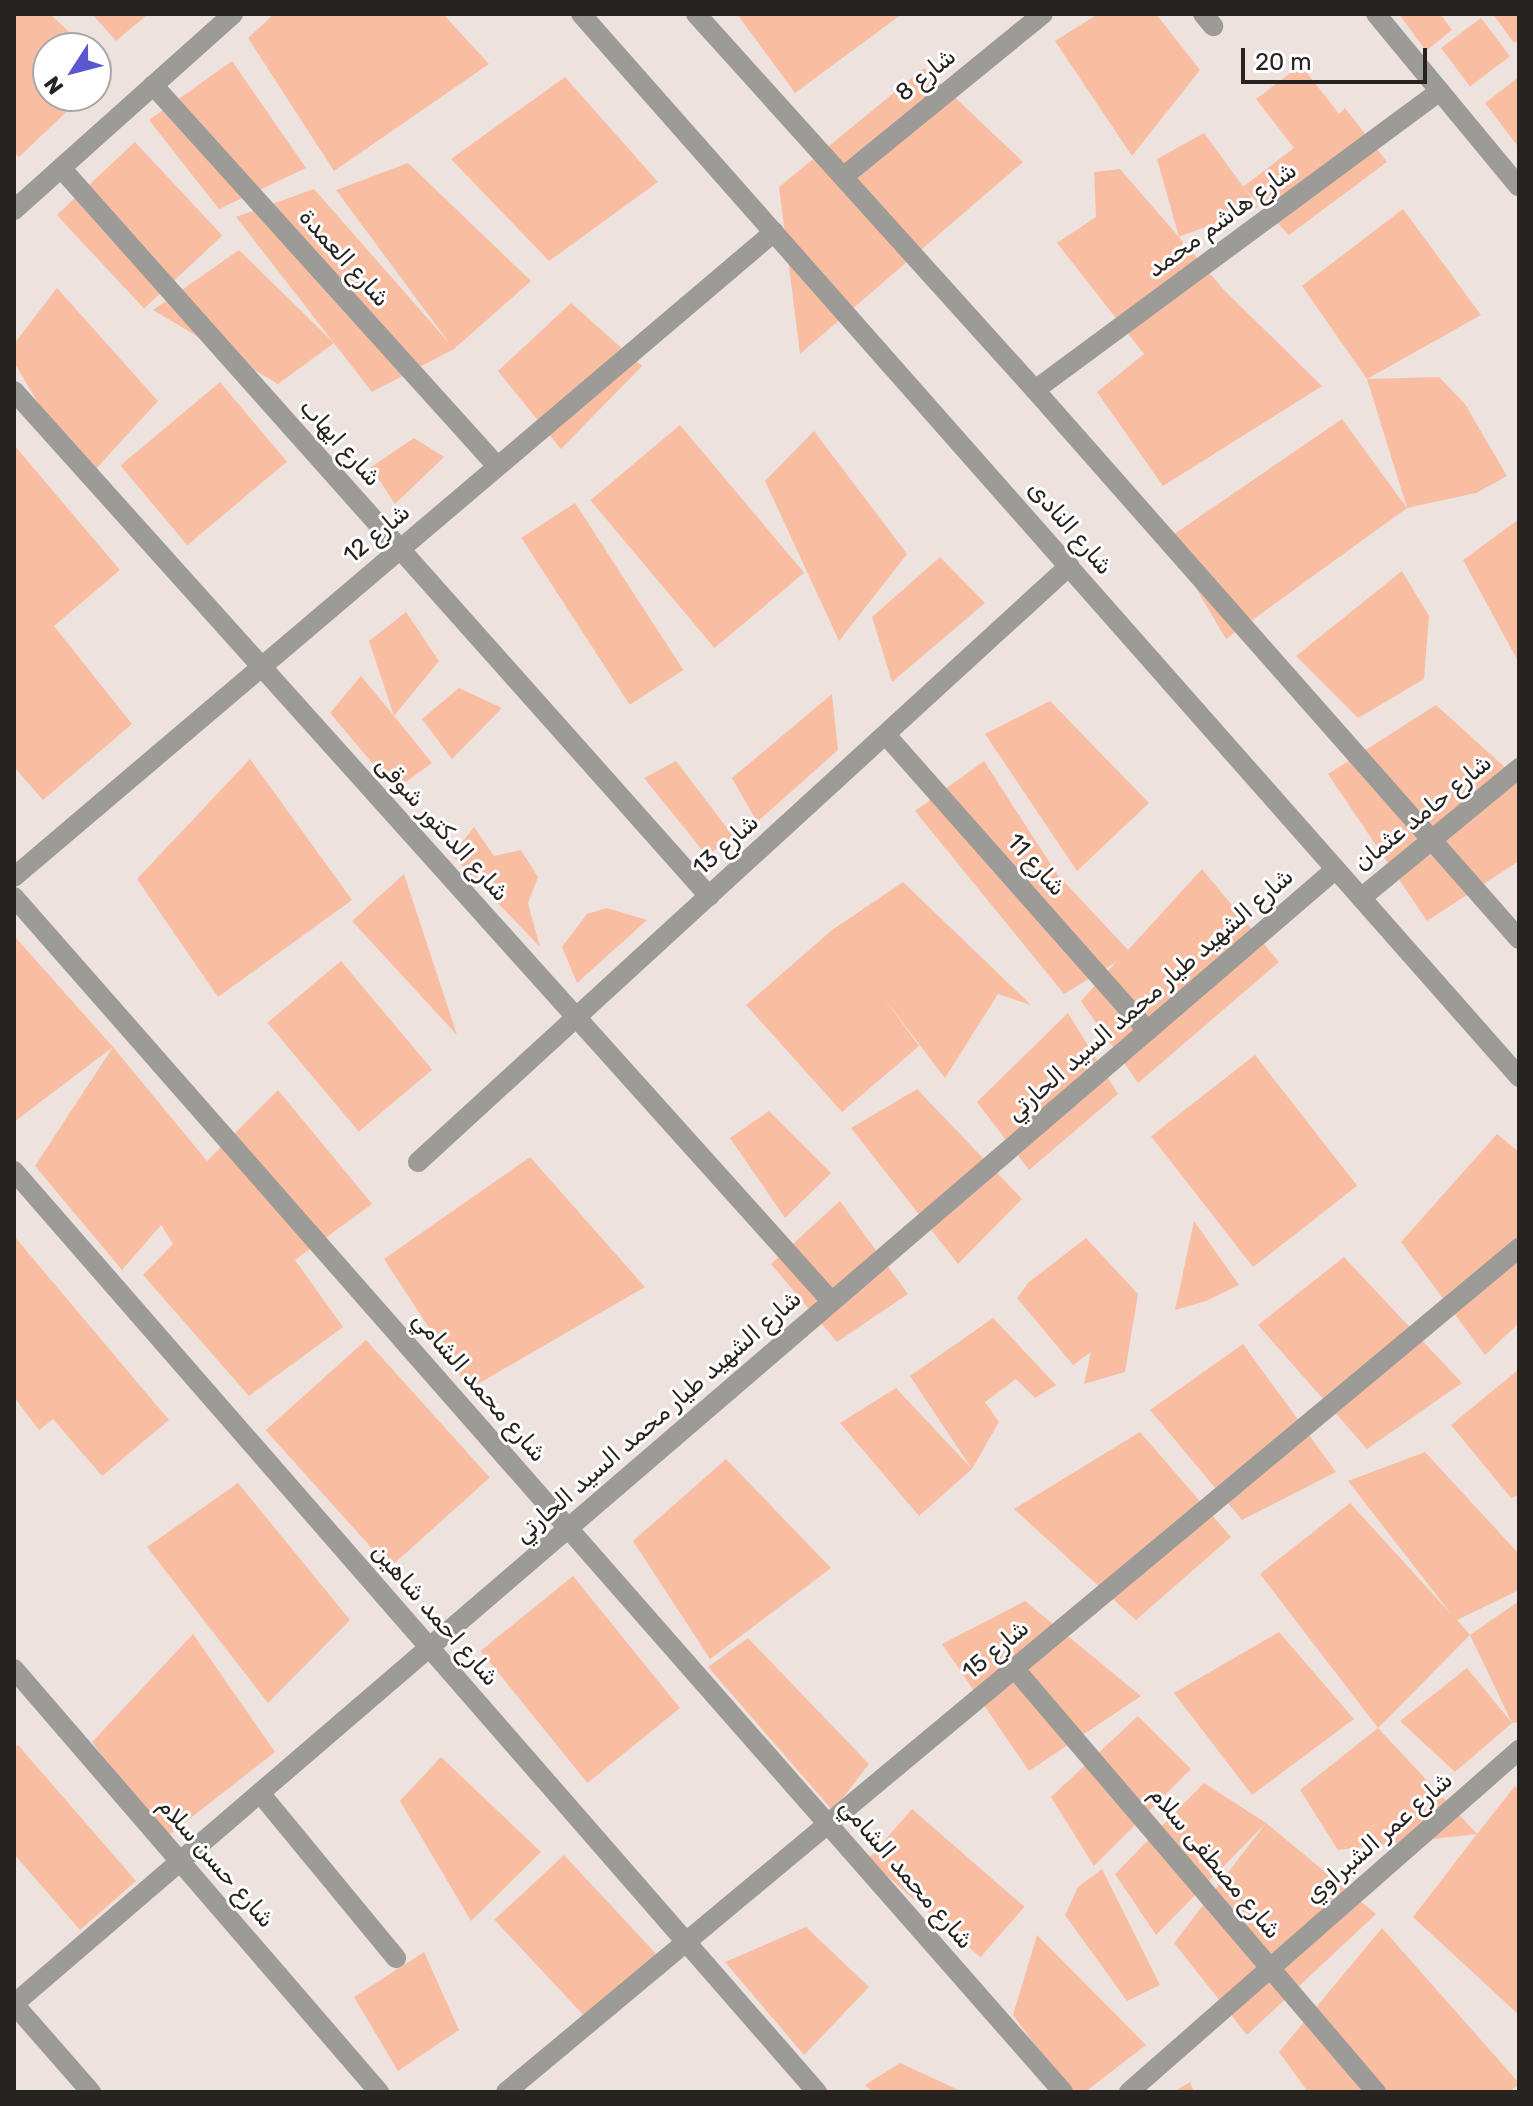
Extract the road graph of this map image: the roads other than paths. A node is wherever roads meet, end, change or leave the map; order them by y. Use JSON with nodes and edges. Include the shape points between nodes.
{"nodes":[{"id":1,"x":233,"y":14,"type":"edge"},
{"id":2,"x":581,"y":14,"type":"edge"},
{"id":3,"x":696,"y":14,"type":"edge"},
{"id":4,"x":1043,"y":14,"type":"edge"},
{"id":5,"x":1376,"y":14,"type":"edge"},
{"id":6,"x":153,"y":85,"type":"junction"},
{"id":7,"x":1440,"y":91,"type":"junction"},
{"id":8,"x":61,"y":168,"type":"junction"},
{"id":9,"x":843,"y":177,"type":"junction"},
{"id":10,"x":1519,"y":187,"type":"edge"},
{"id":11,"x":15,"y":206,"type":"edge"},
{"id":12,"x":774,"y":232,"type":"junction"},
{"id":13,"x":1035,"y":390,"type":"junction"},
{"id":14,"x":14,"y":391,"type":"edge"},
{"id":15,"x":497,"y":466,"type":"junction"},
{"id":16,"x":400,"y":549,"type":"junction"},
{"id":17,"x":1069,"y":566,"type":"junction"},
{"id":18,"x":261,"y":667,"type":"junction"},
{"id":19,"x":886,"y":735,"type":"junction"},
{"id":20,"x":1519,"y":768,"type":"edge"},
{"id":21,"x":1432,"y":839,"type":"junction"},
{"id":22,"x":1336,"y":869,"type":"junction"},
{"id":23,"x":14,"y":877,"type":"edge"},
{"id":24,"x":709,"y":896,"type":"junction"},
{"id":25,"x":14,"y":897,"type":"edge"},
{"id":26,"x":1361,"y":898,"type":"junction"},
{"id":27,"x":1519,"y":939,"type":"edge"},
{"id":28,"x":577,"y":1017,"type":"junction"},
{"id":29,"x":1148,"y":1031,"type":"junction"},
{"id":30,"x":1519,"y":1077,"type":"edge"},
{"id":31,"x":418,"y":1162,"type":"dead end"},
{"id":32,"x":14,"y":1171,"type":"edge"},
{"id":33,"x":1519,"y":1248,"type":"edge"},
{"id":34,"x":832,"y":1302,"type":"junction"},
{"id":35,"x":568,"y":1528,"type":"junction"},
{"id":36,"x":429,"y":1647,"type":"junction"},
{"id":37,"x":1014,"y":1668,"type":"junction"},
{"id":38,"x":14,"y":1669,"type":"edge"},
{"id":39,"x":1519,"y":1750,"type":"edge"},
{"id":40,"x":260,"y":1793,"type":"junction"},
{"id":41,"x":827,"y":1824,"type":"junction"},
{"id":42,"x":180,"y":1861,"type":"junction"},
{"id":43,"x":686,"y":1941,"type":"junction"},
{"id":44,"x":396,"y":1958,"type":"dead end"},
{"id":45,"x":1270,"y":1968,"type":"junction"},
{"id":46,"x":14,"y":2004,"type":"edge"},
{"id":47,"x":91,"y":2092,"type":"edge"},
{"id":48,"x":379,"y":2092,"type":"edge"},
{"id":49,"x":506,"y":2092,"type":"edge"},
{"id":50,"x":817,"y":2092,"type":"edge"},
{"id":51,"x":1063,"y":2092,"type":"edge"},
{"id":52,"x":1129,"y":2092,"type":"edge"},
{"id":53,"x":1376,"y":2092,"type":"edge"}],
"edges":[{"from":1,"to":6,"type":"street"},
{"from":2,"to":12,"type":"street","name":"شارع النادى"},
{"from":3,"to":9,"type":"street"},
{"from":4,"to":9,"type":"street","name":"شارع 8"},
{"from":5,"to":7,"type":"street"},
{"from":6,"to":8,"type":"street"},
{"from":6,"to":15,"type":"street","name":"شارع العمدة"},
{"from":7,"to":10,"type":"street"},
{"from":7,"to":13,"type":"street","name":"شارع هاشم محمد"},
{"from":8,"to":11,"type":"street"},
{"from":8,"to":16,"type":"street","name":"شارع ايهاب"},
{"from":9,"to":13,"type":"street"},
{"from":12,"to":15,"type":"street","name":"شارع 12"},
{"from":12,"to":17,"type":"street","name":"شارع النادى"},
{"from":13,"to":21,"type":"street"},
{"from":14,"to":18,"type":"street","name":"شارع الدكتور شوقى"},
{"from":15,"to":16,"type":"street","name":"شارع 12"},
{"from":16,"to":18,"type":"street","name":"شارع 12"},
{"from":16,"to":24,"type":"street","name":"شارع ايهاب"},
{"from":17,"to":19,"type":"street","name":"شارع 13"},
{"from":17,"to":22,"type":"street","name":"شارع النادى"},
{"from":18,"to":23,"type":"street","name":"شارع 12"},
{"from":18,"to":28,"type":"street","name":"شارع الدكتور شوقى"},
{"from":19,"to":24,"type":"street","name":"شارع 13"},
{"from":19,"to":29,"type":"street","name":"شارع 11"},
{"from":20,"to":21,"type":"street","name":"شارع حامد عثمان"},
{"from":21,"to":26,"type":"street","name":"شارع حامد عثمان"},
{"from":21,"to":27,"type":"street"},
{"from":22,"to":26,"type":"street","name":"شارع النادى"},
{"from":22,"to":29,"type":"street","name":"شارع الشهيد طيار محمد السيد الحارتي"},
{"from":24,"to":28,"type":"street","name":"شارع 13"},
{"from":25,"to":35,"type":"street","name":"شارع محمد الشامي"},
{"from":26,"to":30,"type":"street","name":"شارع النادى"},
{"from":28,"to":31,"type":"street","name":"شارع 13"},
{"from":28,"to":34,"type":"street","name":"شارع الدكتور شوقى"},
{"from":29,"to":34,"type":"street","name":"شارع الشهيد طيار محمد السيد الحارتي"},
{"from":32,"to":36,"type":"street","name":"شارع احمد شاهين"},
{"from":33,"to":37,"type":"street","name":"شارع 15"},
{"from":34,"to":35,"type":"street","name":"شارع الشهيد طيار محمد السيد الحارتي"},
{"from":35,"to":36,"type":"street","name":"شارع الشهيد طيار محمد السيد الحارتي"},
{"from":35,"to":41,"type":"street","name":"شارع محمد الشامي"},
{"from":36,"to":40,"type":"street","name":"شارع الشهيد طيار محمد السيد الحارتي"},
{"from":36,"to":43,"type":"street","name":"شارع احمد شاهين"},
{"from":37,"to":41,"type":"street","name":"شارع 15"},
{"from":37,"to":45,"type":"street","name":"شارع مصطفى سلام"},
{"from":38,"to":42,"type":"street","name":"شارع حسن سلام"},
{"from":39,"to":45,"type":"street","name":"شارع عمر الشبراوي"},
{"from":40,"to":42,"type":"street","name":"شارع الشهيد طيار محمد السيد الحارتي"},
{"from":40,"to":44,"type":"street"},
{"from":41,"to":43,"type":"street","name":"شارع 15"},
{"from":41,"to":51,"type":"street","name":"شارع محمد الشامي"},
{"from":42,"to":46,"type":"street","name":"شارع الشهيد طيار محمد السيد الحارتي"},
{"from":42,"to":48,"type":"street","name":"شارع حسن سلام"},
{"from":43,"to":49,"type":"street","name":"شارع 15"},
{"from":43,"to":50,"type":"street","name":"شارع احمد شاهين"},
{"from":45,"to":52,"type":"street","name":"شارع عمر الشبراوي"},
{"from":45,"to":53,"type":"street","name":"شارع مصطفى سلام"},
{"from":46,"to":47,"type":"street"}]}
